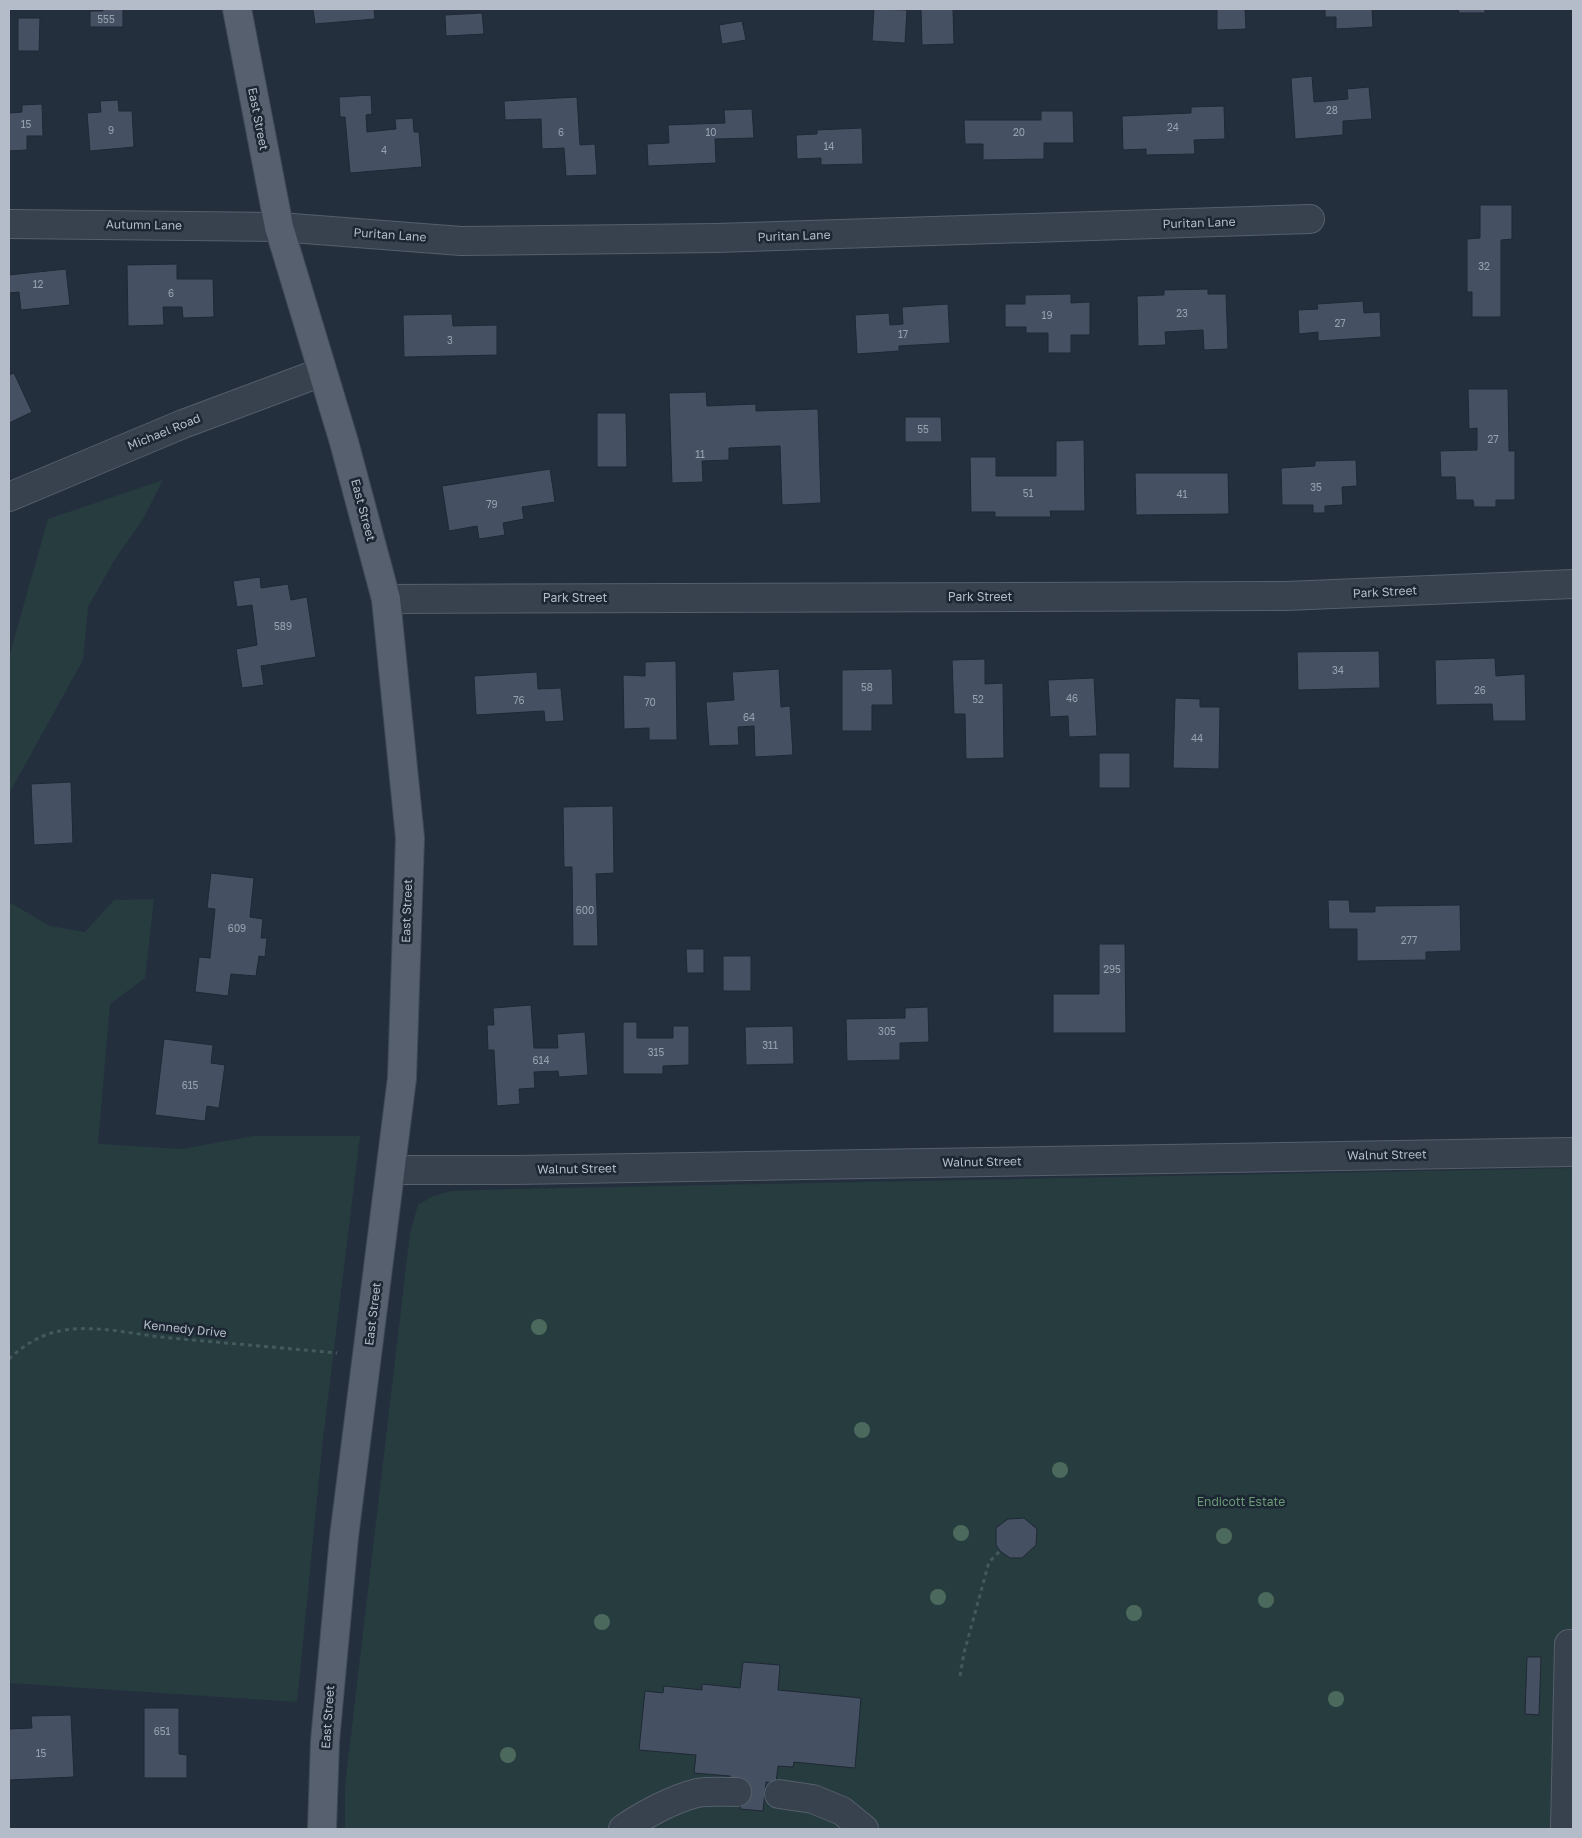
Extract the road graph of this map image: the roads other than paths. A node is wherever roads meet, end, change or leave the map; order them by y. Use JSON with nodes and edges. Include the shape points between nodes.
{"nodes":[{"id":1,"x":237,"y":9,"type":"edge"},
{"id":2,"x":1310,"y":219,"type":"dead end"},
{"id":3,"x":9,"y":224,"type":"edge"},
{"id":4,"x":279,"y":227,"type":"junction"},
{"id":5,"x":322,"y":372,"type":"junction"},
{"id":6,"x":9,"y":497,"type":"edge"},
{"id":7,"x":1573,"y":584,"type":"edge"},
{"id":8,"x":386,"y":599,"type":"junction"},
{"id":9,"x":1573,"y":1152,"type":"edge"},
{"id":10,"x":392,"y":1170,"type":"junction"},
{"id":11,"x":1570,"y":1644,"type":"dead end"},
{"id":12,"x":737,"y":1792,"type":"dead end"},
{"id":13,"x":779,"y":1794,"type":"dead end"},
{"id":14,"x":322,"y":1829,"type":"edge"},
{"id":15,"x":623,"y":1829,"type":"edge"},
{"id":16,"x":864,"y":1829,"type":"edge"},
{"id":17,"x":1565,"y":1829,"type":"edge"}],
"edges":[{"from":1,"to":4,"type":"main road","name":"East Street"},
{"from":2,"to":4,"type":"street","name":"Puritan Lane","via":[[716,238],[480,241]]},
{"from":3,"to":4,"type":"street","name":"Autumn Lane"},
{"from":4,"to":5,"type":"main road","name":"East Street"},
{"from":5,"to":6,"type":"street","name":"Michael Road","via":[[182,424]]},
{"from":5,"to":8,"type":"main road","name":"East Street"},
{"from":7,"to":8,"type":"street","name":"Park Street","via":[[1286,596]]},
{"from":8,"to":10,"type":"main road","name":"East Street","via":[[410,838],[402,1078]]},
{"from":9,"to":10,"type":"street","name":"Walnut Street"},
{"from":10,"to":14,"type":"main road","name":"East Street","via":[[345,1528],[325,1741]]},
{"from":11,"to":17,"type":"street"},
{"from":12,"to":15,"type":"street","via":[[698,1793],[637,1819]]},
{"from":13,"to":16,"type":"street","via":[[814,1799],[842,1811]]}]}
